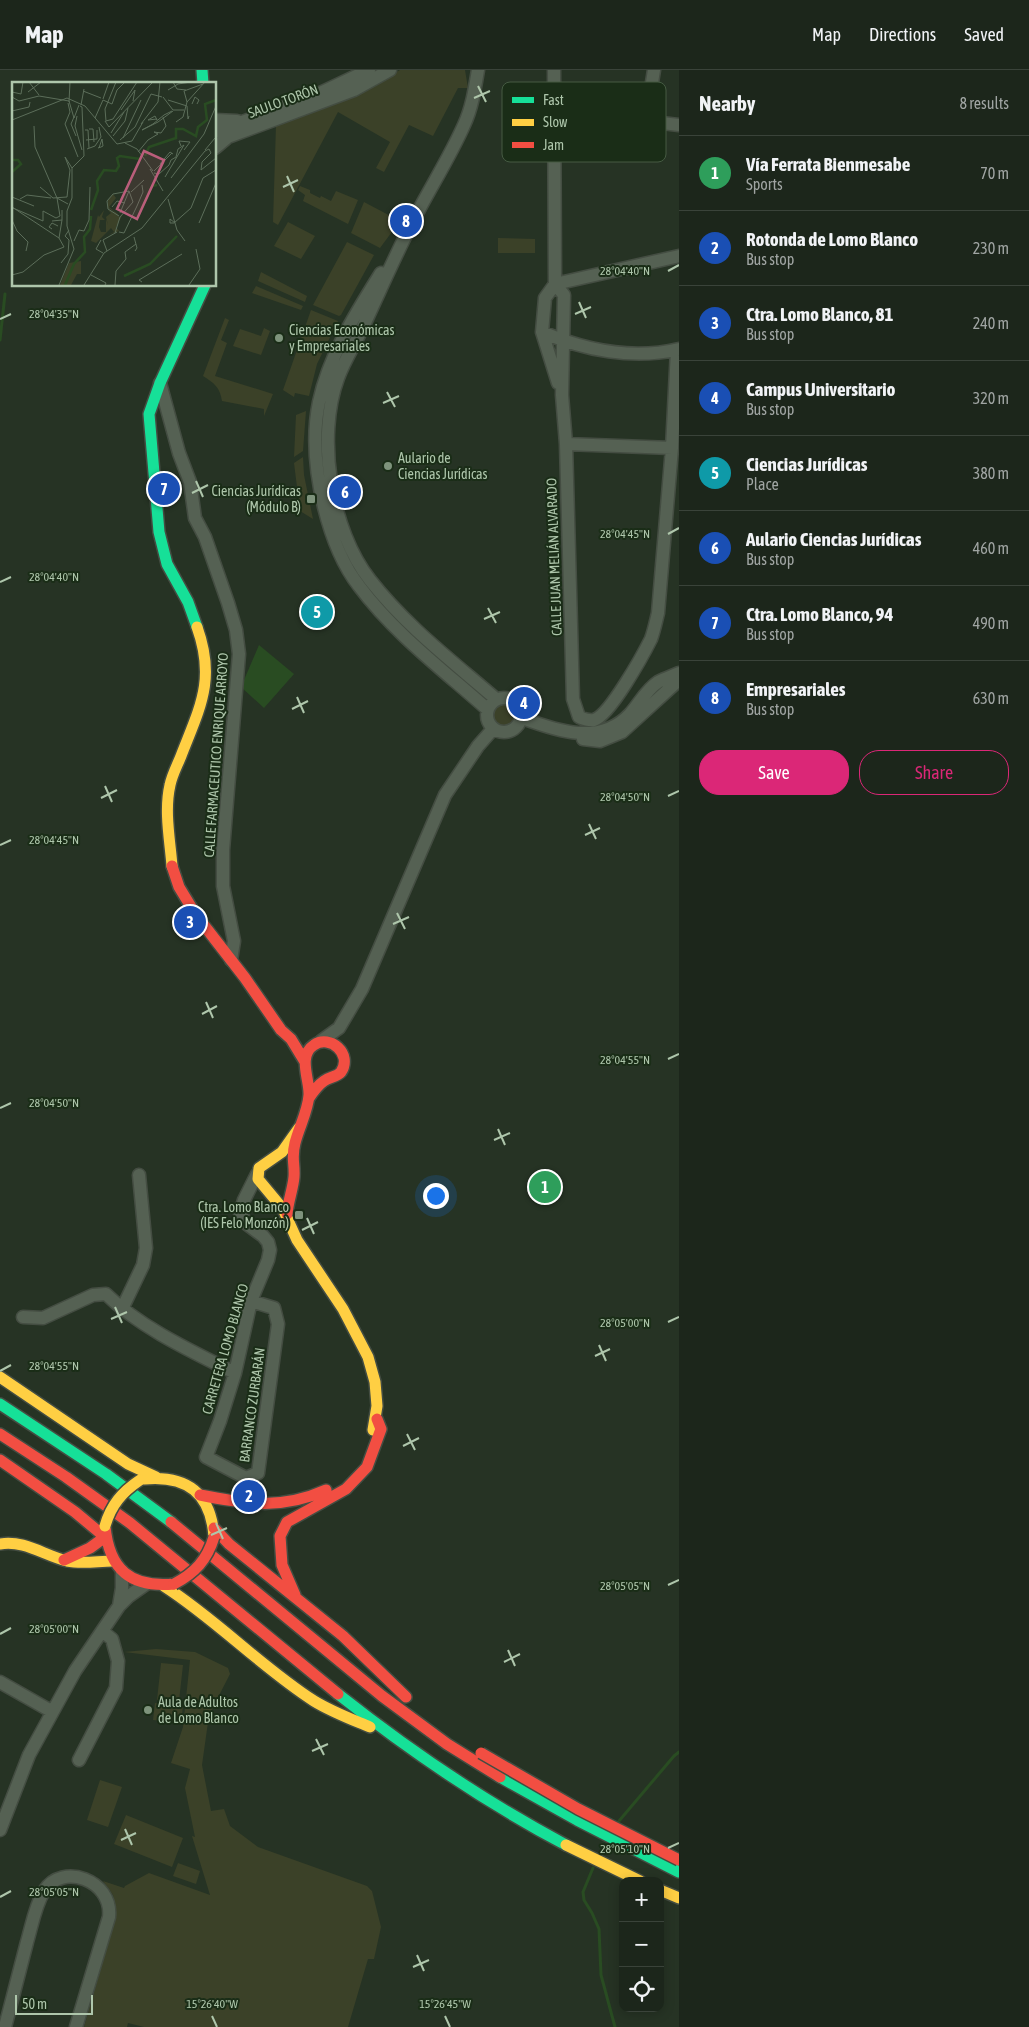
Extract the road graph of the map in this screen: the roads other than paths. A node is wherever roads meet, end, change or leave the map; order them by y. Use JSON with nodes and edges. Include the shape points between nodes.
{"nodes":[{"id":1,"x":369,"y":70,"type":"edge"},
{"id":2,"x":390,"y":70,"type":"edge"},
{"id":3,"x":477,"y":71,"type":"edge"},
{"id":4,"x":216,"y":120,"type":"edge"},
{"id":5,"x":242,"y":122,"type":"junction"},
{"id":6,"x":666,"y":123,"type":"edge"},
{"id":7,"x":679,"y":125,"type":"edge"},
{"id":8,"x":216,"y":132,"type":"edge"},
{"id":9,"x":216,"y":147,"type":"edge"},
{"id":10,"x":554,"y":162,"type":"edge"},
{"id":11,"x":410,"y":226,"type":"junction"},
{"id":12,"x":679,"y":256,"type":"edge"},
{"id":13,"x":555,"y":284,"type":"junction"},
{"id":14,"x":205,"y":286,"type":"edge"},
{"id":15,"x":542,"y":332,"type":"junction"},
{"id":16,"x":562,"y":341,"type":"junction"},
{"id":17,"x":678,"y":350,"type":"edge"},
{"id":18,"x":160,"y":383,"type":"junction"},
{"id":19,"x":562,"y":396,"type":"junction"},
{"id":20,"x":566,"y":444,"type":"junction"},
{"id":21,"x":672,"y":448,"type":"junction"},
{"id":22,"x":679,"y":674,"type":"edge"},
{"id":23,"x":679,"y":680,"type":"edge"},
{"id":24,"x":496,"y":699,"type":"junction"},
{"id":25,"x":487,"y":709,"type":"junction"},
{"id":26,"x":522,"y":718,"type":"junction"},
{"id":27,"x":493,"y":729,"type":"junction"},
{"id":28,"x":571,"y":734,"type":"junction"},
{"id":29,"x":231,"y":960,"type":"junction"},
{"id":30,"x":339,"y":1028,"type":"junction"},
{"id":31,"x":291,"y":1039,"type":"junction"},
{"id":32,"x":317,"y":1043,"type":"junction"},
{"id":33,"x":340,"y":1048,"type":"junction"},
{"id":34,"x":304,"y":1062,"type":"junction"},
{"id":35,"x":308,"y":1098,"type":"junction"},
{"id":36,"x":299,"y":1128,"type":"junction"},
{"id":37,"x":257,"y":1174,"type":"junction"},
{"id":38,"x":139,"y":1175,"type":"dead end"},
{"id":39,"x":267,"y":1190,"type":"junction"},
{"id":40,"x":244,"y":1200,"type":"junction"},
{"id":41,"x":287,"y":1214,"type":"junction"},
{"id":42,"x":251,"y":1301,"type":"junction"},
{"id":43,"x":122,"y":1310,"type":"junction"},
{"id":44,"x":23,"y":1317,"type":"dead end"},
{"id":45,"x":235,"y":1373,"type":"junction"},
{"id":46,"x":1,"y":1377,"type":"edge"},
{"id":47,"x":0,"y":1404,"type":"edge"},
{"id":48,"x":377,"y":1419,"type":"junction"},
{"id":49,"x":0,"y":1434,"type":"edge"},
{"id":50,"x":206,"y":1457,"type":"joint"},
{"id":51,"x":0,"y":1460,"type":"edge"},
{"id":52,"x":156,"y":1477,"type":"junction"},
{"id":53,"x":200,"y":1495,"type":"junction"},
{"id":54,"x":239,"y":1503,"type":"junction"},
{"id":55,"x":217,"y":1522,"type":"junction"},
{"id":56,"x":105,"y":1532,"type":"junction"},
{"id":57,"x":0,"y":1544,"type":"edge"},
{"id":58,"x":64,"y":1560,"type":"junction"},
{"id":59,"x":113,"y":1561,"type":"junction"},
{"id":60,"x":122,"y":1571,"type":"junction"},
{"id":61,"x":146,"y":1584,"type":"junction"},
{"id":62,"x":169,"y":1585,"type":"junction"},
{"id":63,"x":298,"y":1600,"type":"junction"},
{"id":64,"x":119,"y":1606,"type":"junction"},
{"id":65,"x":102,"y":1631,"type":"junction"},
{"id":66,"x":0,"y":1682,"type":"edge"},
{"id":67,"x":414,"y":1704,"type":"dead end"},
{"id":68,"x":52,"y":1712,"type":"junction"},
{"id":69,"x":388,"y":1732,"type":"junction"},
{"id":70,"x":467,"y":1743,"type":"dead end"},
{"id":71,"x":478,"y":1757,"type":"junction"},
{"id":72,"x":79,"y":1760,"type":"dead end"},
{"id":73,"x":0,"y":1830,"type":"edge"},
{"id":74,"x":663,"y":1849,"type":"dead end"},
{"id":75,"x":679,"y":1861,"type":"edge"},
{"id":76,"x":679,"y":1872,"type":"edge"},
{"id":77,"x":631,"y":1877,"type":"edge"},
{"id":78,"x":664,"y":1892,"type":"edge"},
{"id":79,"x":679,"y":1898,"type":"edge"},
{"id":80,"x":5,"y":2027,"type":"edge"},
{"id":81,"x":76,"y":2027,"type":"edge"}],
"edges":[{"from":1,"to":5,"type":"street","name":"SAULO TORÓN","via":[[316,95]]},
{"from":2,"to":9,"type":"street","name":"SAULO TORÓN","via":[[354,90],[228,137]]},
{"from":3,"to":11,"type":"street","via":[[473,98],[464,124]]},
{"from":4,"to":5,"type":"street"},
{"from":5,"to":8,"type":"street","name":"SAULO TORÓN"},
{"from":6,"to":7,"type":"street"},
{"from":10,"to":13,"type":"street","name":"CALLE JUAN MELIÁN ALVARADO"},
{"from":11,"to":24,"type":"street","via":[[338,378],[331,406],[329,478],[350,547],[368,578],[399,614]]},
{"from":11,"to":25,"type":"street","via":[[350,322],[327,374],[319,402],[317,478],[328,524],[358,586],[390,622]]},
{"from":12,"to":13,"type":"street"},
{"from":13,"to":15,"type":"street","name":"CALLE JUAN MELIÁN ALVARADO","via":[[545,298]]},
{"from":13,"to":16,"type":"street","name":"CALLE JUAN MELIÁN ALVARADO","via":[[564,295]]},
{"from":14,"to":18,"type":"main road"},
{"from":15,"to":16,"type":"street"},
{"from":15,"to":19,"type":"street","name":"CALLE JUAN MELIÁN ALVARADO"},
{"from":16,"to":17,"type":"street","via":[[607,352],[643,354]]},
{"from":16,"to":19,"type":"street","name":"CALLE JUAN MELIÁN ALVARADO"},
{"from":17,"to":21,"type":"street"},
{"from":18,"to":29,"type":"street","name":"CALLE FARMACEUTICO ENRIQUE ARROYO","via":[[190,482],[195,518],[221,584],[239,654],[223,850],[223,886],[234,941]]},
{"from":18,"to":29,"type":"main road","via":[[149,414],[159,532],[167,564],[198,628],[205,649],[207,673],[202,701],[170,785],[168,806],[172,868],[196,915]]},
{"from":19,"to":20,"type":"street","name":"CALLE JUAN MELIÁN ALVARADO"},
{"from":20,"to":21,"type":"street"},
{"from":20,"to":21,"type":"street","name":"CALLE JUAN MELIÁN ALVARADO","via":[[573,699],[579,717],[588,720],[607,710],[651,638],[658,613]]},
{"from":22,"to":28,"type":"street","via":[[656,683],[618,725],[604,731]]},
{"from":23,"to":28,"type":"street","via":[[622,732],[600,740],[583,740]]},
{"from":24,"to":25,"type":"street"},
{"from":24,"to":26,"type":"street","via":[[506,696],[516,701],[522,710]]},
{"from":25,"to":27,"type":"street","via":[[487,720]]},
{"from":26,"to":27,"type":"street","via":[[510,731]]},
{"from":26,"to":28,"type":"street"},
{"from":27,"to":30,"type":"street","via":[[445,795],[362,989]]},
{"from":29,"to":31,"type":"main road","via":[[281,1030]]},
{"from":30,"to":32,"type":"street"},
{"from":30,"to":33,"type":"street"},
{"from":31,"to":32,"type":"main road"},
{"from":31,"to":34,"type":"main road"},
{"from":32,"to":33,"type":"main road","via":[[330,1042]]},
{"from":32,"to":34,"type":"main road","via":[[306,1053]]},
{"from":33,"to":35,"type":"main road","via":[[344,1058],[342,1069],[335,1077],[325,1080]]},
{"from":34,"to":35,"type":"main road"},
{"from":35,"to":36,"type":"main road"},
{"from":36,"to":37,"type":"main road","via":[[285,1149],[274,1159],[266,1160]]},
{"from":36,"to":41,"type":"main road","via":[[292,1160],[294,1179]]},
{"from":37,"to":39,"type":"main road","via":[[260,1184]]},
{"from":37,"to":40,"type":"street"},
{"from":38,"to":43,"type":"street","via":[[146,1248],[143,1265]]},
{"from":39,"to":40,"type":"street"},
{"from":39,"to":41,"type":"main road"},
{"from":40,"to":42,"type":"street","name":"CARRETERA LOMO BLANCO","via":[[240,1213],[248,1225],[268,1242],[270,1250]]},
{"from":41,"to":48,"type":"main road","via":[[299,1244],[344,1310],[369,1361],[377,1392]]},
{"from":42,"to":45,"type":"street","name":"CARRETERA LOMO BLANCO"},
{"from":42,"to":50,"type":"street","name":"BARRANCO ZURBARÁN","via":[[274,1308],[278,1324],[258,1473],[246,1478]]},
{"from":43,"to":44,"type":"street","via":[[106,1294],[93,1295],[43,1318]]},
{"from":43,"to":45,"type":"street"},
{"from":45,"to":50,"type":"street","name":"CARRETERA LOMO BLANCO"},
{"from":46,"to":52,"type":"main road","via":[[128,1464]]},
{"from":47,"to":71,"type":"main road","via":[[146,1503],[393,1704]]},
{"from":48,"to":54,"type":"main road","via":[[368,1448],[352,1470],[334,1486],[298,1502],[272,1505]]},
{"from":48,"to":63,"type":"main road","via":[[381,1429],[367,1467],[346,1489],[287,1522],[280,1536],[282,1565]]},
{"from":49,"to":69,"type":"main road","via":[[128,1522]]},
{"from":51,"to":56,"type":"main road"},
{"from":52,"to":53,"type":"main road","via":[[185,1483]]},
{"from":52,"to":56,"type":"main road","bridge":true,"via":[[140,1480],[121,1492],[108,1512]]},
{"from":53,"to":54,"type":"main road"},
{"from":53,"to":55,"type":"main road"},
{"from":54,"to":55,"type":"main road"},
{"from":55,"to":62,"type":"main road","bridge":true,"via":[[210,1553],[202,1565],[191,1576]]},
{"from":55,"to":63,"type":"main road","via":[[229,1544]]},
{"from":56,"to":58,"type":"main road","via":[[90,1548]]},
{"from":56,"to":59,"type":"main road"},
{"from":57,"to":58,"type":"main road","via":[[16,1542]]},
{"from":58,"to":59,"type":"main road","via":[[81,1563]]},
{"from":59,"to":60,"type":"main road"},
{"from":60,"to":61,"type":"main road"},
{"from":60,"to":64,"type":"street"},
{"from":61,"to":62,"type":"main road"},
{"from":61,"to":64,"type":"street"},
{"from":62,"to":69,"type":"main road","via":[[308,1696],[349,1721]]},
{"from":63,"to":67,"type":"main road","via":[[343,1636]]},
{"from":64,"to":65,"type":"street"},
{"from":65,"to":68,"type":"street"},
{"from":65,"to":72,"type":"street","via":[[112,1639],[118,1661],[116,1688]]},
{"from":66,"to":68,"type":"street"},
{"from":68,"to":73,"type":"street","via":[[29,1755]]},
{"from":69,"to":77,"type":"main road","via":[[462,1784],[533,1827]]},
{"from":70,"to":71,"type":"main road"},
{"from":71,"to":75,"type":"main road","bridge":true},
{"from":71,"to":76,"type":"main road","via":[[521,1790]]},
{"from":74,"to":75,"type":"street"},
{"from":78,"to":79,"type":"main road"},
{"from":80,"to":81,"type":"street","via":[[36,1910],[45,1890],[57,1880],[73,1876],[96,1883],[104,1892],[110,1908]]}]}
